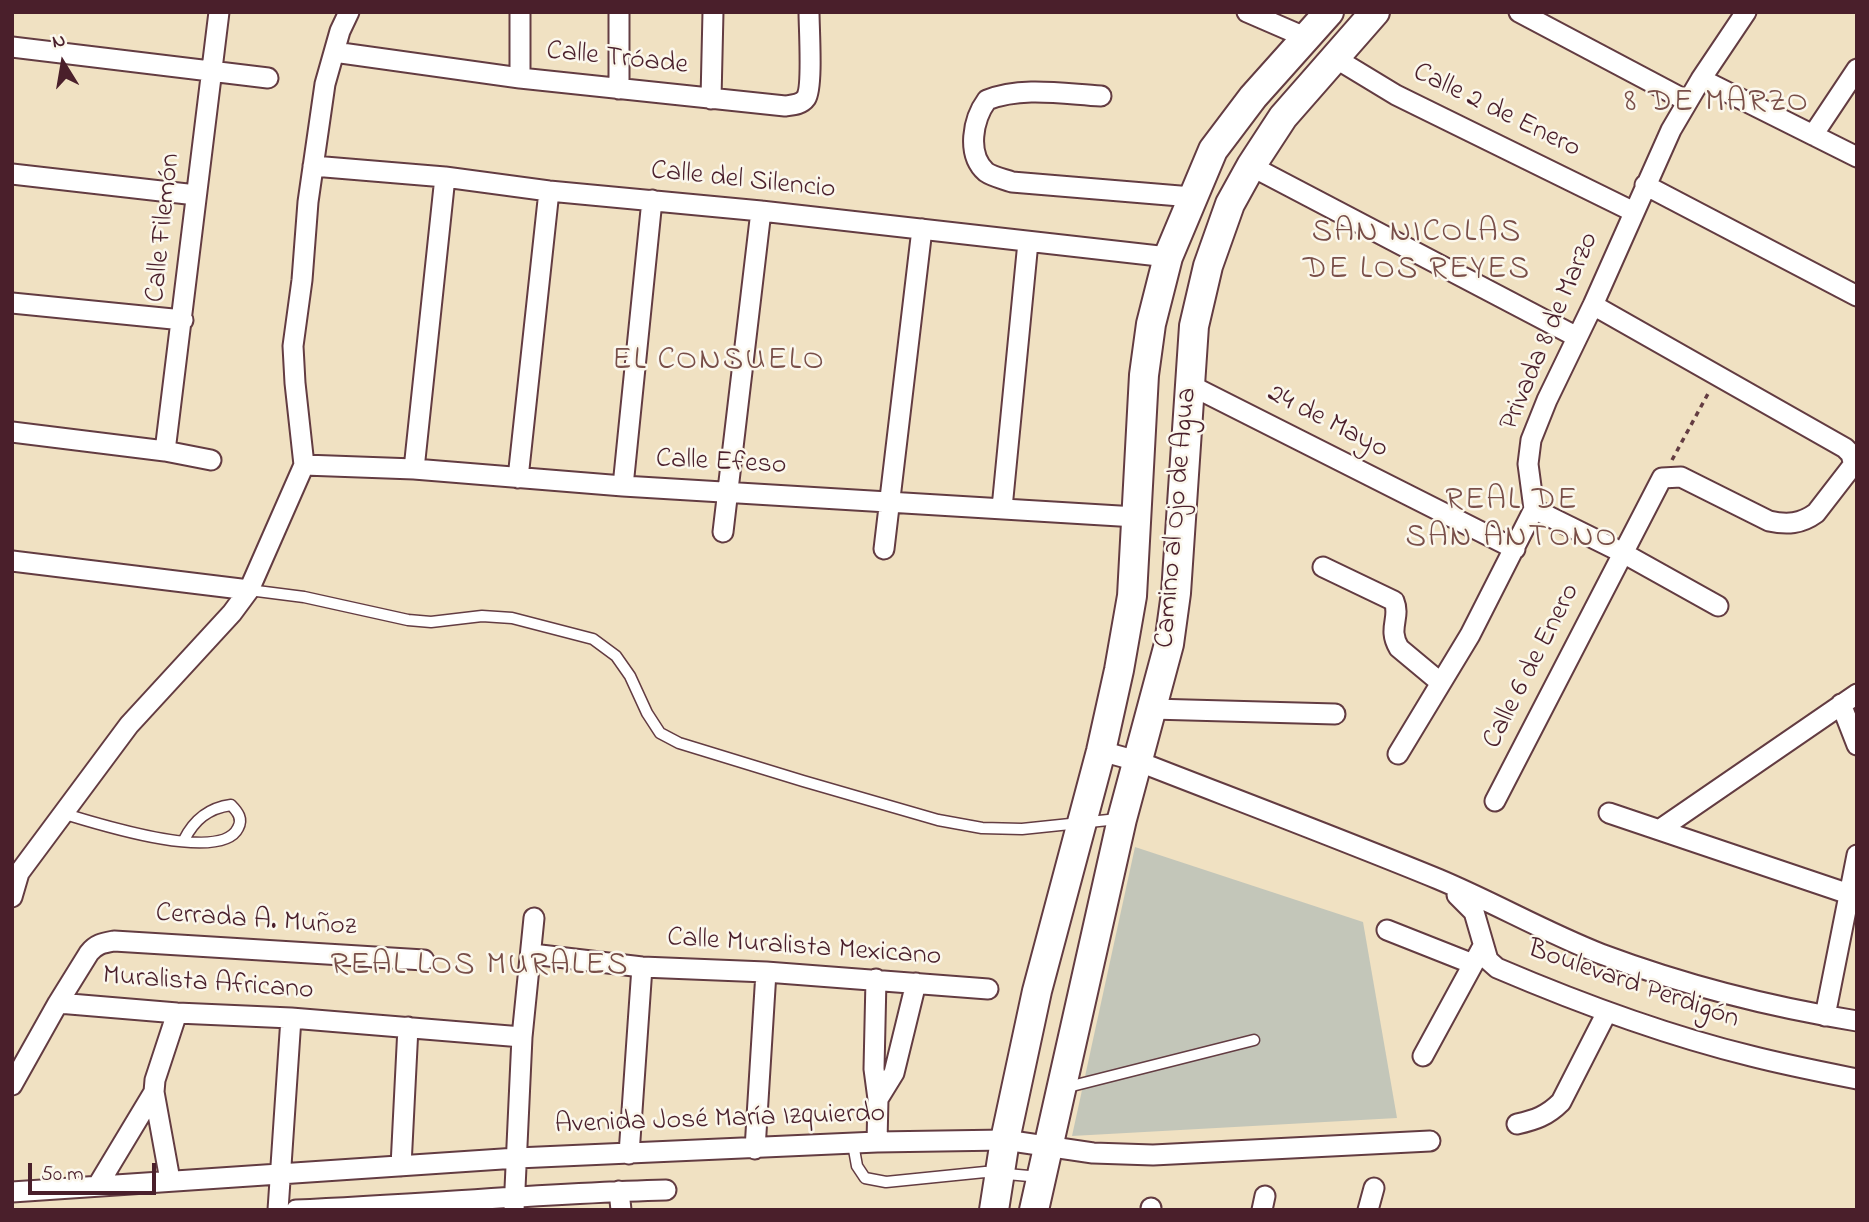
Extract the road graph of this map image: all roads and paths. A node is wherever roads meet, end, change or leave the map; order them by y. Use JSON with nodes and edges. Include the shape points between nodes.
{"nodes":[{"id":1,"x":219,"y":12,"type":"edge"},
{"id":2,"x":349,"y":12,"type":"edge"},
{"id":3,"x":520,"y":12,"type":"edge"},
{"id":4,"x":619,"y":12,"type":"edge"},
{"id":5,"x":713,"y":12,"type":"edge"},
{"id":6,"x":809,"y":12,"type":"edge"},
{"id":7,"x":1329,"y":12,"type":"edge"},
{"id":8,"x":1375,"y":12,"type":"edge"},
{"id":9,"x":1519,"y":12,"type":"edge"},
{"id":10,"x":1746,"y":12,"type":"edge"},
{"id":11,"x":1260,"y":15,"type":"edge"},
{"id":12,"x":1307,"y":38,"type":"junction"},
{"id":13,"x":12,"y":47,"type":"edge"},
{"id":14,"x":334,"y":52,"type":"junction"},
{"id":15,"x":1335,"y":58,"type":"junction"},
{"id":16,"x":1857,"y":69,"type":"edge"},
{"id":17,"x":211,"y":70,"type":"junction"},
{"id":18,"x":268,"y":78,"type":"dead end"},
{"id":19,"x":520,"y":78,"type":"junction"},
{"id":20,"x":1701,"y":79,"type":"junction"},
{"id":21,"x":619,"y":89,"type":"junction"},
{"id":22,"x":1101,"y":96,"type":"dead end"},
{"id":23,"x":711,"y":99,"type":"junction"},
{"id":24,"x":1687,"y":101,"type":"junction"},
{"id":25,"x":1813,"y":135,"type":"junction"},
{"id":26,"x":1857,"y":157,"type":"edge"},
{"id":27,"x":313,"y":166,"type":"junction"},
{"id":28,"x":1251,"y":166,"type":"junction"},
{"id":29,"x":12,"y":174,"type":"edge"},
{"id":30,"x":445,"y":177,"type":"junction"},
{"id":31,"x":1645,"y":185,"type":"junction"},
{"id":32,"x":550,"y":191,"type":"junction"},
{"id":33,"x":197,"y":195,"type":"junction"},
{"id":34,"x":1192,"y":197,"type":"junction"},
{"id":35,"x":652,"y":200,"type":"junction"},
{"id":36,"x":761,"y":211,"type":"junction"},
{"id":37,"x":1634,"y":212,"type":"junction"},
{"id":38,"x":922,"y":229,"type":"junction"},
{"id":39,"x":1028,"y":242,"type":"junction"},
{"id":40,"x":1168,"y":257,"type":"junction"},
{"id":41,"x":1857,"y":296,"type":"edge"},
{"id":42,"x":12,"y":303,"type":"edge"},
{"id":43,"x":1593,"y":305,"type":"junction"},
{"id":44,"x":183,"y":320,"type":"junction"},
{"id":45,"x":1577,"y":337,"type":"junction"},
{"id":46,"x":1719,"y":374,"type":"junction"},
{"id":47,"x":1190,"y":385,"type":"junction"},
{"id":48,"x":12,"y":432,"type":"edge"},
{"id":49,"x":165,"y":451,"type":"junction"},
{"id":50,"x":211,"y":460,"type":"dead end"},
{"id":51,"x":1855,"y":461,"type":"edge"},
{"id":52,"x":304,"y":465,"type":"junction"},
{"id":53,"x":414,"y":468,"type":"junction"},
{"id":54,"x":518,"y":478,"type":"junction"},
{"id":55,"x":1662,"y":478,"type":"junction"},
{"id":56,"x":623,"y":486,"type":"junction"},
{"id":57,"x":728,"y":491,"type":"junction"},
{"id":58,"x":891,"y":502,"type":"junction"},
{"id":59,"x":1002,"y":508,"type":"junction"},
{"id":60,"x":1534,"y":509,"type":"junction"},
{"id":61,"x":1136,"y":517,"type":"junction"},
{"id":62,"x":723,"y":531,"type":"dead end"},
{"id":63,"x":884,"y":550,"type":"dead end"},
{"id":64,"x":1514,"y":550,"type":"junction"},
{"id":65,"x":1623,"y":553,"type":"junction"},
{"id":66,"x":12,"y":561,"type":"edge"},
{"id":67,"x":1323,"y":567,"type":"dead end"},
{"id":68,"x":249,"y":590,"type":"junction"},
{"id":69,"x":1718,"y":606,"type":"dead end"},
{"id":70,"x":1441,"y":682,"type":"junction"},
{"id":71,"x":1849,"y":699,"type":"edge"},
{"id":72,"x":1152,"y":709,"type":"junction"},
{"id":73,"x":1335,"y":714,"type":"dead end"},
{"id":74,"x":1857,"y":745,"type":"edge"},
{"id":75,"x":1101,"y":751,"type":"junction"},
{"id":76,"x":1398,"y":754,"type":"dead end"},
{"id":77,"x":1137,"y":761,"type":"junction"},
{"id":78,"x":1495,"y":801,"type":"dead end"},
{"id":79,"x":1609,"y":813,"type":"dead end"},
{"id":80,"x":62,"y":814,"type":"junction"},
{"id":81,"x":1122,"y":819,"type":"junction"},
{"id":82,"x":1082,"y":821,"type":"junction"},
{"id":83,"x":1659,"y":830,"type":"junction"},
{"id":84,"x":184,"y":841,"type":"junction"},
{"id":85,"x":1857,"y":855,"type":"edge"},
{"id":86,"x":1440,"y":880,"type":"junction"},
{"id":87,"x":1849,"y":894,"type":"junction"},
{"id":88,"x":12,"y":897,"type":"edge"},
{"id":89,"x":534,"y":918,"type":"dead end"},
{"id":90,"x":1387,"y":929,"type":"dead end"},
{"id":91,"x":1483,"y":946,"type":"junction"},
{"id":92,"x":532,"y":954,"type":"junction"},
{"id":93,"x":424,"y":960,"type":"dead end"},
{"id":94,"x":1473,"y":964,"type":"junction"},
{"id":95,"x":642,"y":967,"type":"junction"},
{"id":96,"x":765,"y":972,"type":"junction"},
{"id":97,"x":876,"y":979,"type":"junction"},
{"id":98,"x":916,"y":983,"type":"junction"},
{"id":99,"x":988,"y":989,"type":"dead end"},
{"id":100,"x":58,"y":1003,"type":"junction"},
{"id":101,"x":1607,"y":1012,"type":"junction"},
{"id":102,"x":177,"y":1013,"type":"junction"},
{"id":103,"x":1825,"y":1016,"type":"junction"},
{"id":104,"x":291,"y":1018,"type":"junction"},
{"id":105,"x":1857,"y":1021,"type":"edge"},
{"id":106,"x":408,"y":1027,"type":"junction"},
{"id":107,"x":522,"y":1037,"type":"junction"},
{"id":108,"x":1254,"y":1040,"type":"dead end"},
{"id":109,"x":1423,"y":1056,"type":"dead end"},
{"id":110,"x":1857,"y":1079,"type":"edge"},
{"id":111,"x":12,"y":1085,"type":"edge"},
{"id":112,"x":1060,"y":1089,"type":"junction"},
{"id":113,"x":153,"y":1092,"type":"junction"},
{"id":114,"x":878,"y":1099,"type":"junction"},
{"id":115,"x":1517,"y":1124,"type":"dead end"},
{"id":116,"x":1005,"y":1140,"type":"junction"},
{"id":117,"x":1430,"y":1141,"type":"dead end"},
{"id":118,"x":877,"y":1142,"type":"junction"},
{"id":119,"x":853,"y":1144,"type":"junction"},
{"id":120,"x":1047,"y":1148,"type":"junction"},
{"id":121,"x":755,"y":1149,"type":"junction"},
{"id":122,"x":629,"y":1154,"type":"junction"},
{"id":123,"x":517,"y":1158,"type":"junction"},
{"id":124,"x":401,"y":1166,"type":"junction"},
{"id":125,"x":1000,"y":1173,"type":"junction"},
{"id":126,"x":281,"y":1175,"type":"junction"},
{"id":127,"x":1040,"y":1177,"type":"junction"},
{"id":128,"x":170,"y":1180,"type":"junction"},
{"id":129,"x":98,"y":1185,"type":"junction"},
{"id":130,"x":1374,"y":1188,"type":"dead end"},
{"id":131,"x":666,"y":1190,"type":"dead end"},
{"id":132,"x":12,"y":1192,"type":"edge"},
{"id":133,"x":620,"y":1200,"type":"edge"},
{"id":134,"x":514,"y":1203,"type":"edge"},
{"id":135,"x":393,"y":1208,"type":"edge"},
{"id":136,"x":278,"y":1210,"type":"edge"},
{"id":137,"x":296,"y":1210,"type":"edge"},
{"id":138,"x":994,"y":1210,"type":"edge"},
{"id":139,"x":1034,"y":1210,"type":"edge"},
{"id":140,"x":1368,"y":1210,"type":"edge"}],
"edges":[{"from":1,"to":17,"type":"street","name":"Calle Filemón"},
{"from":2,"to":14,"type":"street"},
{"from":3,"to":19,"type":"street"},
{"from":4,"to":21,"type":"street"},
{"from":5,"to":23,"type":"street"},
{"from":6,"to":23,"type":"street","name":"Calle Tróade","via":[[805,99],[785,106]]},
{"from":7,"to":12,"type":"street","name":"Camino al Ojo de Agua"},
{"from":8,"to":15,"type":"street","name":"Camino al Ojo de Agua"},
{"from":9,"to":24,"type":"street"},
{"from":10,"to":20,"type":"street","name":"Privada 8 de Marzo"},
{"from":11,"to":12,"type":"street"},
{"from":12,"to":34,"type":"street","name":"Camino al Ojo de Agua","via":[[1213,150]]},
{"from":13,"to":17,"type":"street"},
{"from":14,"to":19,"type":"street","name":"Calle Tróade"},
{"from":14,"to":27,"type":"street"},
{"from":15,"to":28,"type":"street","name":"Camino al Ojo de Agua","via":[[1283,117]]},
{"from":15,"to":37,"type":"street","name":"Calle 2 de Enero","via":[[1396,95]]},
{"from":16,"to":25,"type":"street"},
{"from":17,"to":18,"type":"street"},
{"from":17,"to":33,"type":"street","name":"Calle Filemón"},
{"from":19,"to":21,"type":"street","name":"Calle Tróade"},
{"from":20,"to":24,"type":"street","name":"Privada 8 de Marzo"},
{"from":20,"to":25,"type":"street"},
{"from":21,"to":23,"type":"street","name":"Calle Tróade"},
{"from":22,"to":34,"type":"street","via":[[1017,92],[987,100],[977,118],[973,142],[979,161],[987,172],[1012,182]]},
{"from":24,"to":31,"type":"street","name":"Privada 8 de Marzo"},
{"from":25,"to":26,"type":"street"},
{"from":27,"to":30,"type":"street","name":"Calle del Silencio"},
{"from":27,"to":52,"type":"street","via":[[293,346]]},
{"from":28,"to":45,"type":"street"},
{"from":28,"to":47,"type":"street","name":"Camino al Ojo de Agua","via":[[1230,204],[1208,266],[1194,326]]},
{"from":29,"to":33,"type":"street"},
{"from":30,"to":32,"type":"street","name":"Calle del Silencio"},
{"from":30,"to":53,"type":"street"},
{"from":31,"to":37,"type":"street","name":"Privada 8 de Marzo"},
{"from":31,"to":41,"type":"street"},
{"from":32,"to":35,"type":"street","name":"Calle del Silencio"},
{"from":32,"to":54,"type":"street"},
{"from":33,"to":44,"type":"street","name":"Calle Filemón"},
{"from":34,"to":40,"type":"street","name":"Camino al Ojo de Agua"},
{"from":35,"to":36,"type":"street","name":"Calle del Silencio"},
{"from":35,"to":56,"type":"street"},
{"from":36,"to":38,"type":"street","name":"Calle del Silencio"},
{"from":36,"to":57,"type":"street"},
{"from":37,"to":43,"type":"street","name":"Privada 8 de Marzo"},
{"from":38,"to":39,"type":"street","name":"Calle del Silencio"},
{"from":38,"to":58,"type":"street"},
{"from":39,"to":40,"type":"street","name":"Calle del Silencio"},
{"from":39,"to":59,"type":"street"},
{"from":40,"to":61,"type":"street","name":"Camino al Ojo de Agua","via":[[1144,376]]},
{"from":42,"to":44,"type":"street"},
{"from":43,"to":45,"type":"street","name":"Privada 8 de Marzo"},
{"from":43,"to":46,"type":"street"},
{"from":44,"to":49,"type":"street","name":"Calle Filemón"},
{"from":45,"to":60,"type":"street","name":"Privada 8 de Marzo","via":[[1531,440],[1528,464]]},
{"from":46,"to":51,"type":"street","via":[[1845,448]]},
{"from":46,"to":55,"type":"path"},
{"from":47,"to":64,"type":"street","name":"24 de Mayo"},
{"from":47,"to":72,"type":"street","name":"Camino al Ojo de Agua","via":[[1177,593]]},
{"from":48,"to":49,"type":"street"},
{"from":49,"to":50,"type":"street"},
{"from":51,"to":55,"type":"street","via":[[1816,513],[1784,524],[1681,477]]},
{"from":52,"to":53,"type":"street","name":"Calle Efeso"},
{"from":52,"to":68,"type":"street"},
{"from":53,"to":54,"type":"street","name":"Calle Efeso"},
{"from":54,"to":56,"type":"street","name":"Calle Efeso"},
{"from":55,"to":65,"type":"street","name":"Calle 6 de Enero"},
{"from":56,"to":57,"type":"street","name":"Calle Efeso"},
{"from":57,"to":58,"type":"street","name":"Calle Efeso"},
{"from":57,"to":62,"type":"street"},
{"from":58,"to":59,"type":"street","name":"Calle Efeso"},
{"from":58,"to":63,"type":"street"},
{"from":59,"to":61,"type":"street","name":"Calle Efeso"},
{"from":60,"to":64,"type":"street"},
{"from":60,"to":65,"type":"street"},
{"from":61,"to":75,"type":"street","name":"Camino al Ojo de Agua","via":[[1132,596]]},
{"from":64,"to":70,"type":"street"},
{"from":65,"to":69,"type":"street"},
{"from":65,"to":78,"type":"street","name":"Calle 6 de Enero"},
{"from":66,"to":68,"type":"street"},
{"from":67,"to":70,"type":"street","via":[[1394,601],[1394,640]]},
{"from":68,"to":80,"type":"street","via":[[129,725]]},
{"from":68,"to":82,"type":"lane","via":[[408,620],[482,616],[541,624],[593,639],[616,656],[660,733],[679,743],[938,820],[1022,829]]},
{"from":70,"to":76,"type":"street"},
{"from":71,"to":74,"type":"street"},
{"from":71,"to":83,"type":"street"},
{"from":72,"to":73,"type":"street"},
{"from":72,"to":77,"type":"street","name":"Camino al Ojo de Agua"},
{"from":75,"to":77,"type":"street","name":"Boulevard Perdigón"},
{"from":75,"to":82,"type":"street","name":"Camino al Ojo de Agua"},
{"from":77,"to":81,"type":"street","name":"Camino al Ojo de Agua"},
{"from":77,"to":86,"type":"street","name":"Boulevard Perdigón"},
{"from":79,"to":83,"type":"street"},
{"from":80,"to":84,"type":"lane","via":[[129,833]]},
{"from":80,"to":88,"type":"street","via":[[19,873]]},
{"from":81,"to":82,"type":"lane"},
{"from":81,"to":112,"type":"street","name":"Camino al Ojo de Agua"},
{"from":82,"to":116,"type":"street","name":"Camino al Ojo de Agua","via":[[1037,991]]},
{"from":83,"to":87,"type":"street"},
{"from":84,"to":84,"type":"lane","via":[[192,824],[220,806],[232,805],[239,813],[237,832],[222,840]]},
{"from":85,"to":87,"type":"street"},
{"from":86,"to":91,"type":"street","name":"Boulevard Perdigón","via":[[1474,912]]},
{"from":86,"to":103,"type":"street","name":"Boulevard Perdigón","via":[[1601,954],[1754,1002]]},
{"from":87,"to":103,"type":"street"},
{"from":89,"to":92,"type":"street"},
{"from":90,"to":94,"type":"street"},
{"from":91,"to":94,"type":"street"},
{"from":91,"to":101,"type":"street","name":"Boulevard Perdigón","via":[[1497,968]]},
{"from":92,"to":95,"type":"street","name":"Calle Muralista Mexicano"},
{"from":92,"to":107,"type":"street"},
{"from":93,"to":100,"type":"street","name":"Cerrada A. Muñoz","via":[[114,941],[94,946]]},
{"from":94,"to":109,"type":"street"},
{"from":95,"to":96,"type":"street","name":"Calle Muralista Mexicano"},
{"from":95,"to":122,"type":"street"},
{"from":96,"to":97,"type":"street","name":"Calle Muralista Mexicano"},
{"from":96,"to":121,"type":"street"},
{"from":97,"to":98,"type":"street","name":"Calle Muralista Mexicano"},
{"from":97,"to":114,"type":"street"},
{"from":98,"to":99,"type":"street","name":"Calle Muralista Mexicano"},
{"from":98,"to":114,"type":"street","via":[[894,1073]]},
{"from":100,"to":102,"type":"street","name":"Muralista Africano"},
{"from":100,"to":111,"type":"street"},
{"from":101,"to":110,"type":"street","name":"Boulevard Perdigón","via":[[1750,1056]]},
{"from":101,"to":115,"type":"street","via":[[1561,1102],[1540,1119]]},
{"from":102,"to":104,"type":"street","name":"Muralista Africano"},
{"from":102,"to":113,"type":"street"},
{"from":103,"to":105,"type":"street","name":"Boulevard Perdigón"},
{"from":104,"to":106,"type":"street","name":"Muralista Africano"},
{"from":104,"to":126,"type":"street"},
{"from":106,"to":107,"type":"street","name":"Muralista Africano"},
{"from":106,"to":124,"type":"street"},
{"from":107,"to":123,"type":"street"},
{"from":108,"to":112,"type":"lane"},
{"from":112,"to":120,"type":"street","name":"Camino al Ojo de Agua"},
{"from":113,"to":128,"type":"street"},
{"from":113,"to":129,"type":"street"},
{"from":114,"to":118,"type":"street"},
{"from":116,"to":118,"type":"street","name":"Avenida José María Izquierdo"},
{"from":116,"to":120,"type":"street","name":"Avenida José María Izquierdo"},
{"from":116,"to":125,"type":"street","name":"Camino al Ojo de Agua"},
{"from":117,"to":120,"type":"street","name":"Avenida José María Izquierdo","via":[[1153,1155]]},
{"from":118,"to":119,"type":"street","name":"Avenida José María Izquierdo"},
{"from":119,"to":121,"type":"street","name":"Avenida José María Izquierdo"},
{"from":119,"to":125,"type":"lane","via":[[857,1166],[865,1178],[886,1182]]},
{"from":120,"to":127,"type":"street","name":"Camino al Ojo de Agua"},
{"from":121,"to":122,"type":"street","name":"Avenida José María Izquierdo"},
{"from":122,"to":123,"type":"street","name":"Avenida José María Izquierdo"},
{"from":123,"to":124,"type":"street","name":"Avenida José María Izquierdo"},
{"from":123,"to":134,"type":"street"},
{"from":124,"to":126,"type":"street","name":"Avenida José María Izquierdo"},
{"from":125,"to":127,"type":"lane"},
{"from":125,"to":138,"type":"street","name":"Camino al Ojo de Agua"},
{"from":126,"to":128,"type":"street","name":"Avenida José María Izquierdo"},
{"from":126,"to":136,"type":"street"},
{"from":127,"to":139,"type":"street","name":"Camino al Ojo de Agua"},
{"from":128,"to":129,"type":"street","name":"Avenida José María Izquierdo"},
{"from":129,"to":132,"type":"street","name":"Avenida José María Izquierdo"},
{"from":130,"to":140,"type":"street"},
{"from":131,"to":133,"type":"street"},
{"from":133,"to":134,"type":"street"},
{"from":134,"to":135,"type":"street"},
{"from":135,"to":137,"type":"street"}]}
